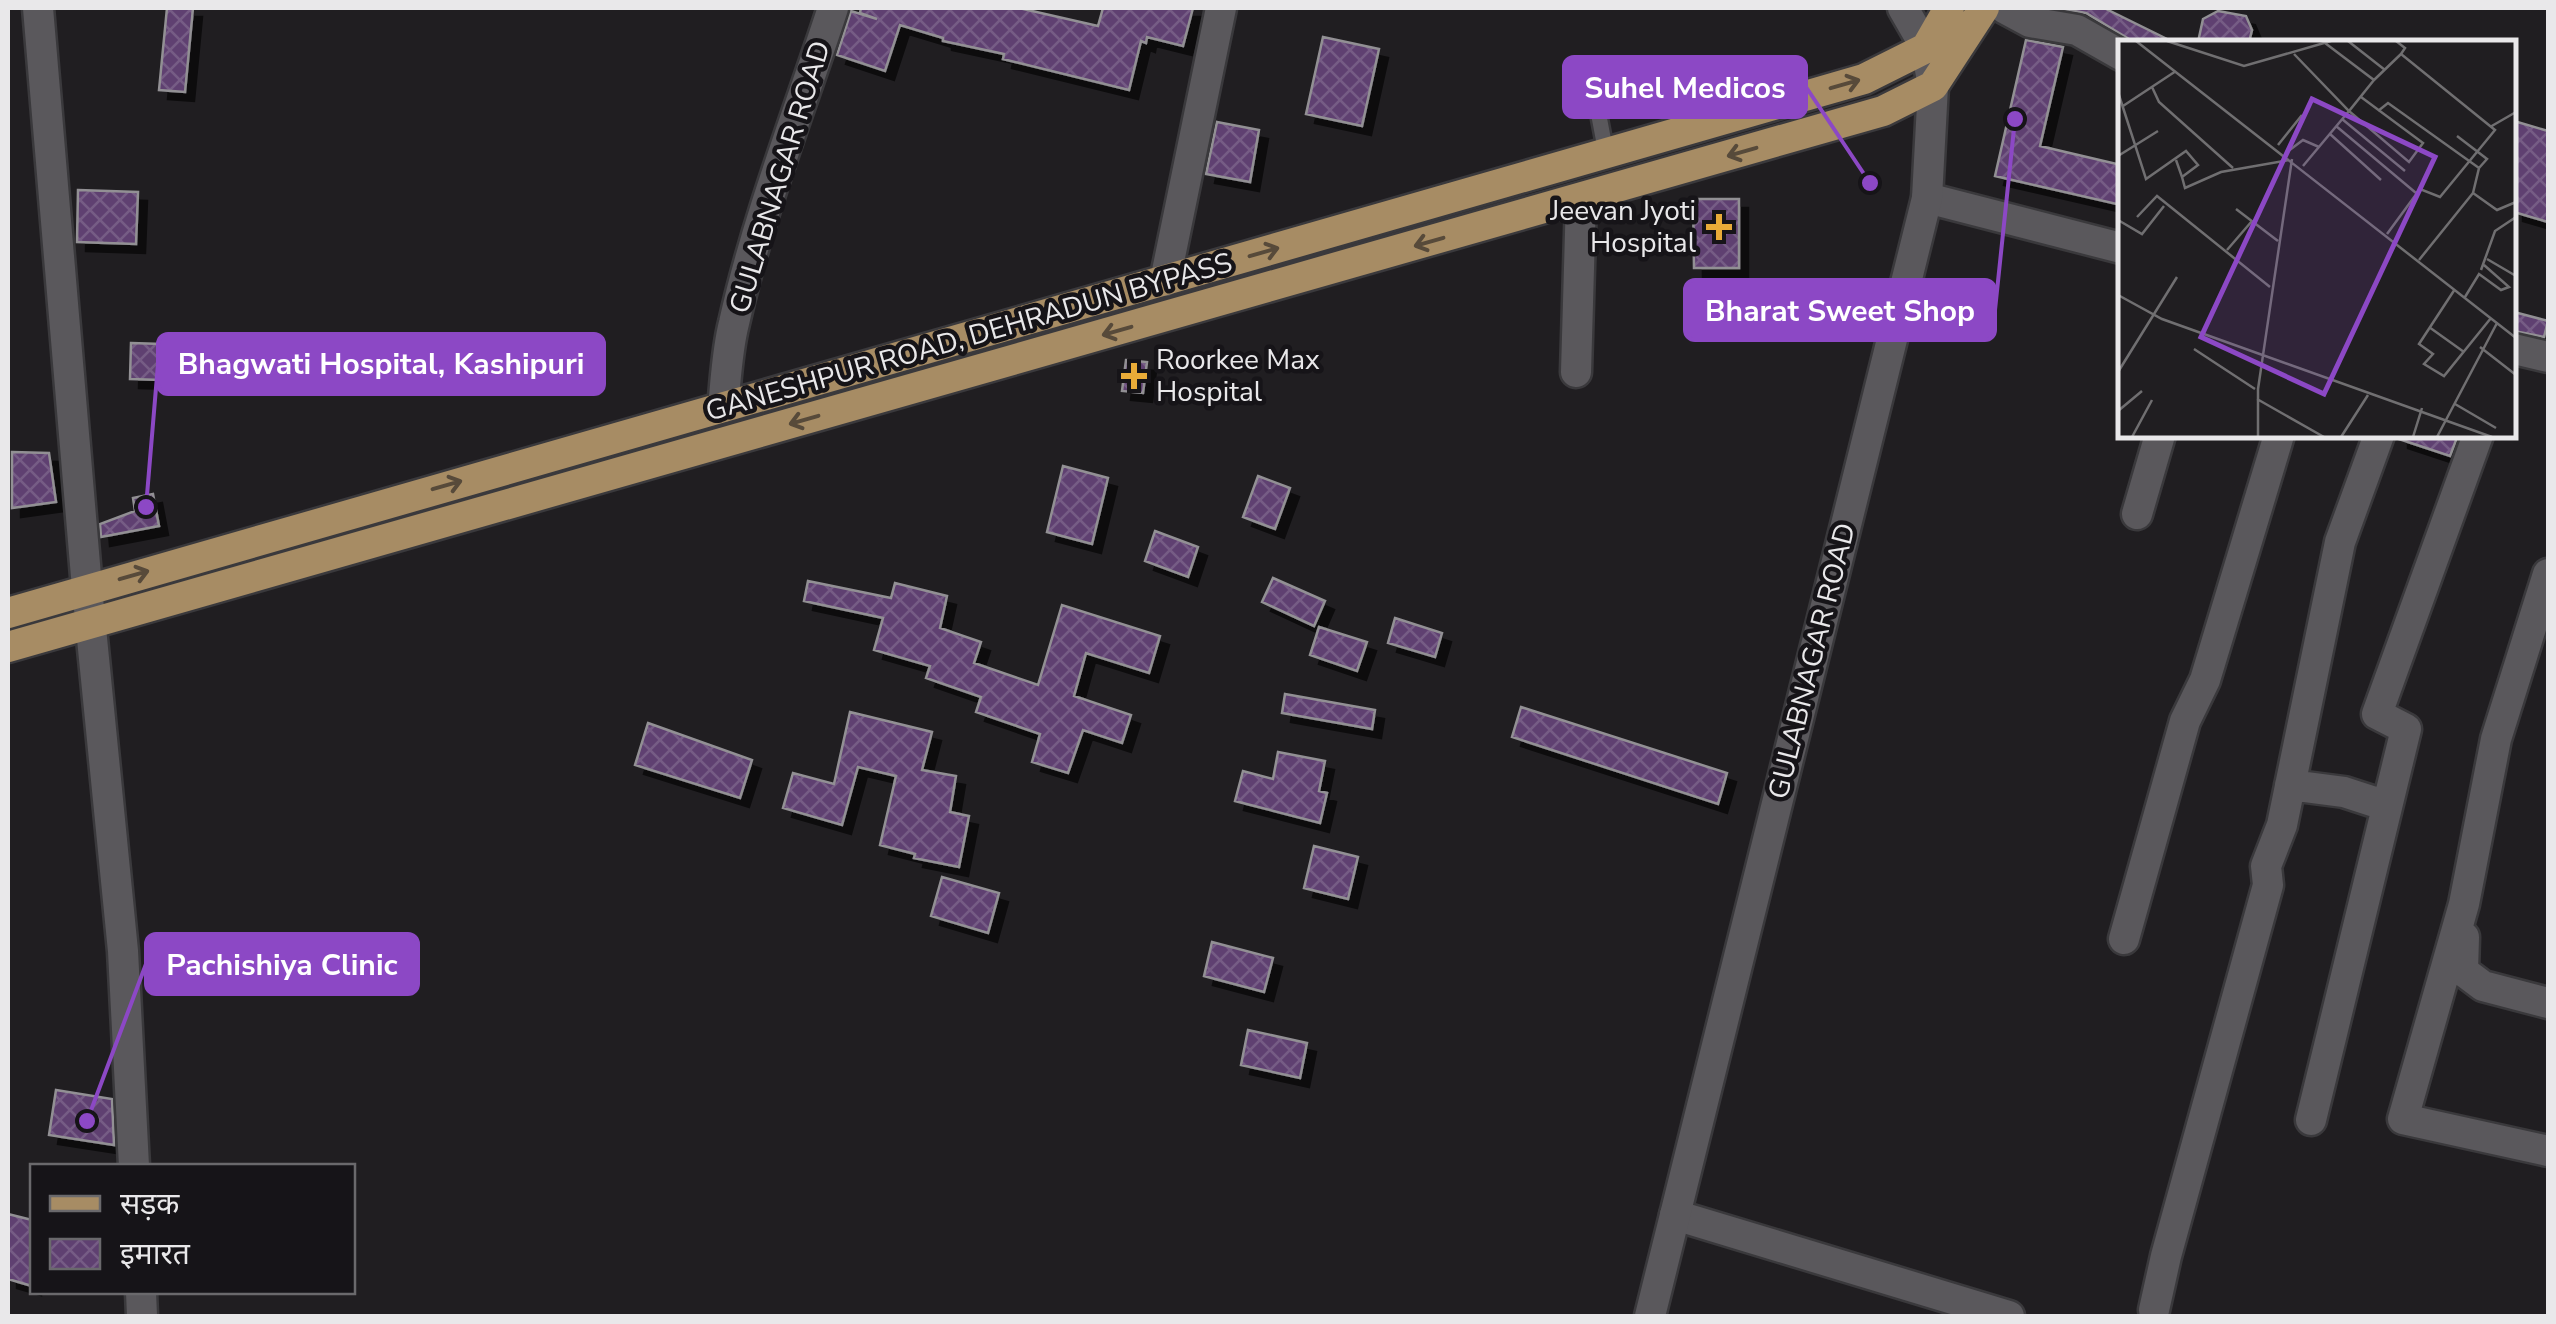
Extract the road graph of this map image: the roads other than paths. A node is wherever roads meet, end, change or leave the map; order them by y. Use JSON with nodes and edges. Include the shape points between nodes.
{"nodes":[{"id":1,"x":38,"y":8,"type":"edge"},
{"id":2,"x":833,"y":8,"type":"edge"},
{"id":3,"x":1221,"y":8,"type":"edge"},
{"id":4,"x":1904,"y":8,"type":"edge"},
{"id":5,"x":1949,"y":8,"type":"edge"},
{"id":6,"x":1984,"y":8,"type":"edge"},
{"id":7,"x":2004,"y":8,"type":"edge"},
{"id":8,"x":1926,"y":48,"type":"junction"},
{"id":9,"x":2118,"y":53,"type":"edge"},
{"id":10,"x":1932,"y":86,"type":"junction"},
{"id":11,"x":1686,"y":130,"type":"junction"},
{"id":12,"x":1606,"y":153,"type":"junction"},
{"id":13,"x":1927,"y":198,"type":"junction"},
{"id":14,"x":1581,"y":199,"type":"junction"},
{"id":15,"x":2118,"y":247,"type":"edge"},
{"id":16,"x":1165,"y":281,"type":"junction"},
{"id":17,"x":2516,"y":350,"type":"edge"},
{"id":18,"x":2548,"y":358,"type":"edge"},
{"id":19,"x":1576,"y":372,"type":"dead end"},
{"id":20,"x":723,"y":406,"type":"junction"},
{"id":21,"x":2159,"y":438,"type":"edge"},
{"id":22,"x":2278,"y":438,"type":"edge"},
{"id":23,"x":2378,"y":438,"type":"edge"},
{"id":24,"x":2477,"y":438,"type":"edge"},
{"id":25,"x":2137,"y":514,"type":"dead end"},
{"id":26,"x":2548,"y":574,"type":"edge"},
{"id":27,"x":87,"y":588,"type":"junction"},
{"id":28,"x":8,"y":613,"type":"edge"},
{"id":29,"x":90,"y":623,"type":"junction"},
{"id":30,"x":8,"y":647,"type":"edge"},
{"id":31,"x":2290,"y":785,"type":"junction"},
{"id":32,"x":2387,"y":806,"type":"junction"},
{"id":33,"x":2464,"y":904,"type":"junction"},
{"id":34,"x":2124,"y":939,"type":"dead end"},
{"id":35,"x":2548,"y":1002,"type":"edge"},
{"id":36,"x":2310,"y":1120,"type":"dead end"},
{"id":37,"x":2548,"y":1151,"type":"edge"},
{"id":38,"x":134,"y":1164,"type":"edge"},
{"id":39,"x":1675,"y":1215,"type":"junction"},
{"id":40,"x":2161,"y":1314,"type":"edge"},
{"id":41,"x":1650,"y":1316,"type":"edge"},
{"id":42,"x":2009,"y":1316,"type":"edge"}],
"edges":[{"from":1,"to":27,"type":"street"},
{"from":2,"to":20,"type":"street","name":"GULABNAGAR ROAD","via":[[749,262],[732,326]]},
{"from":3,"to":16,"type":"street"},
{"from":4,"to":8,"type":"street","name":"GULABNAGAR ROAD"},
{"from":5,"to":8,"type":"main road"},
{"from":6,"to":10,"type":"main road"},
{"from":7,"to":9,"type":"street","via":[[2030,22],[2076,30]]},
{"from":8,"to":10,"type":"street","name":"GULABNAGAR ROAD"},
{"from":11,"to":8,"type":"main road","name":"GANESHPUR ROAD, DEHRADUN BYPASS","one_way":true,"via":[[1864,78]]},
{"from":10,"to":13,"type":"street","name":"GULABNAGAR ROAD"},
{"from":10,"to":14,"type":"main road","one_way":true,"via":[[1883,111]]},
{"from":11,"to":12,"type":"main road","name":"GANESHPUR ROAD, DEHRADUN BYPASS"},
{"from":11,"to":12,"type":"lane","via":[[1658,82],[1605,94],[1598,111]]},
{"from":16,"to":12,"type":"main road","name":"GANESHPUR ROAD, DEHRADUN BYPASS","one_way":true},
{"from":13,"to":15,"type":"street"},
{"from":13,"to":39,"type":"street","name":"GULABNAGAR ROAD"},
{"from":14,"to":19,"type":"street"},
{"from":14,"to":29,"type":"main road","one_way":true},
{"from":16,"to":20,"type":"main road","name":"GANESHPUR ROAD, DEHRADUN BYPASS"},
{"from":17,"to":18,"type":"street"},
{"from":27,"to":20,"type":"main road","name":"GANESHPUR ROAD, DEHRADUN BYPASS","one_way":true},
{"from":21,"to":25,"type":"street"},
{"from":22,"to":34,"type":"street","via":[[2206,680],[2185,720]]},
{"from":23,"to":31,"type":"street","via":[[2340,542]]},
{"from":24,"to":32,"type":"street","via":[[2377,714],[2406,729]]},
{"from":26,"to":33,"type":"street","via":[[2496,739]]},
{"from":27,"to":28,"type":"main road","name":"GANESHPUR ROAD, DEHRADUN BYPASS"},
{"from":27,"to":29,"type":"street"},
{"from":29,"to":30,"type":"main road"},
{"from":29,"to":38,"type":"street","via":[[123,951]]},
{"from":31,"to":32,"type":"street"},
{"from":31,"to":40,"type":"street","via":[[2166,1256]]},
{"from":32,"to":36,"type":"street"},
{"from":33,"to":35,"type":"street","via":[[2463,972],[2483,986]]},
{"from":33,"to":37,"type":"street","via":[[2403,1119]]},
{"from":39,"to":41,"type":"street","name":"GULABNAGAR ROAD"},
{"from":39,"to":42,"type":"street"}]}
